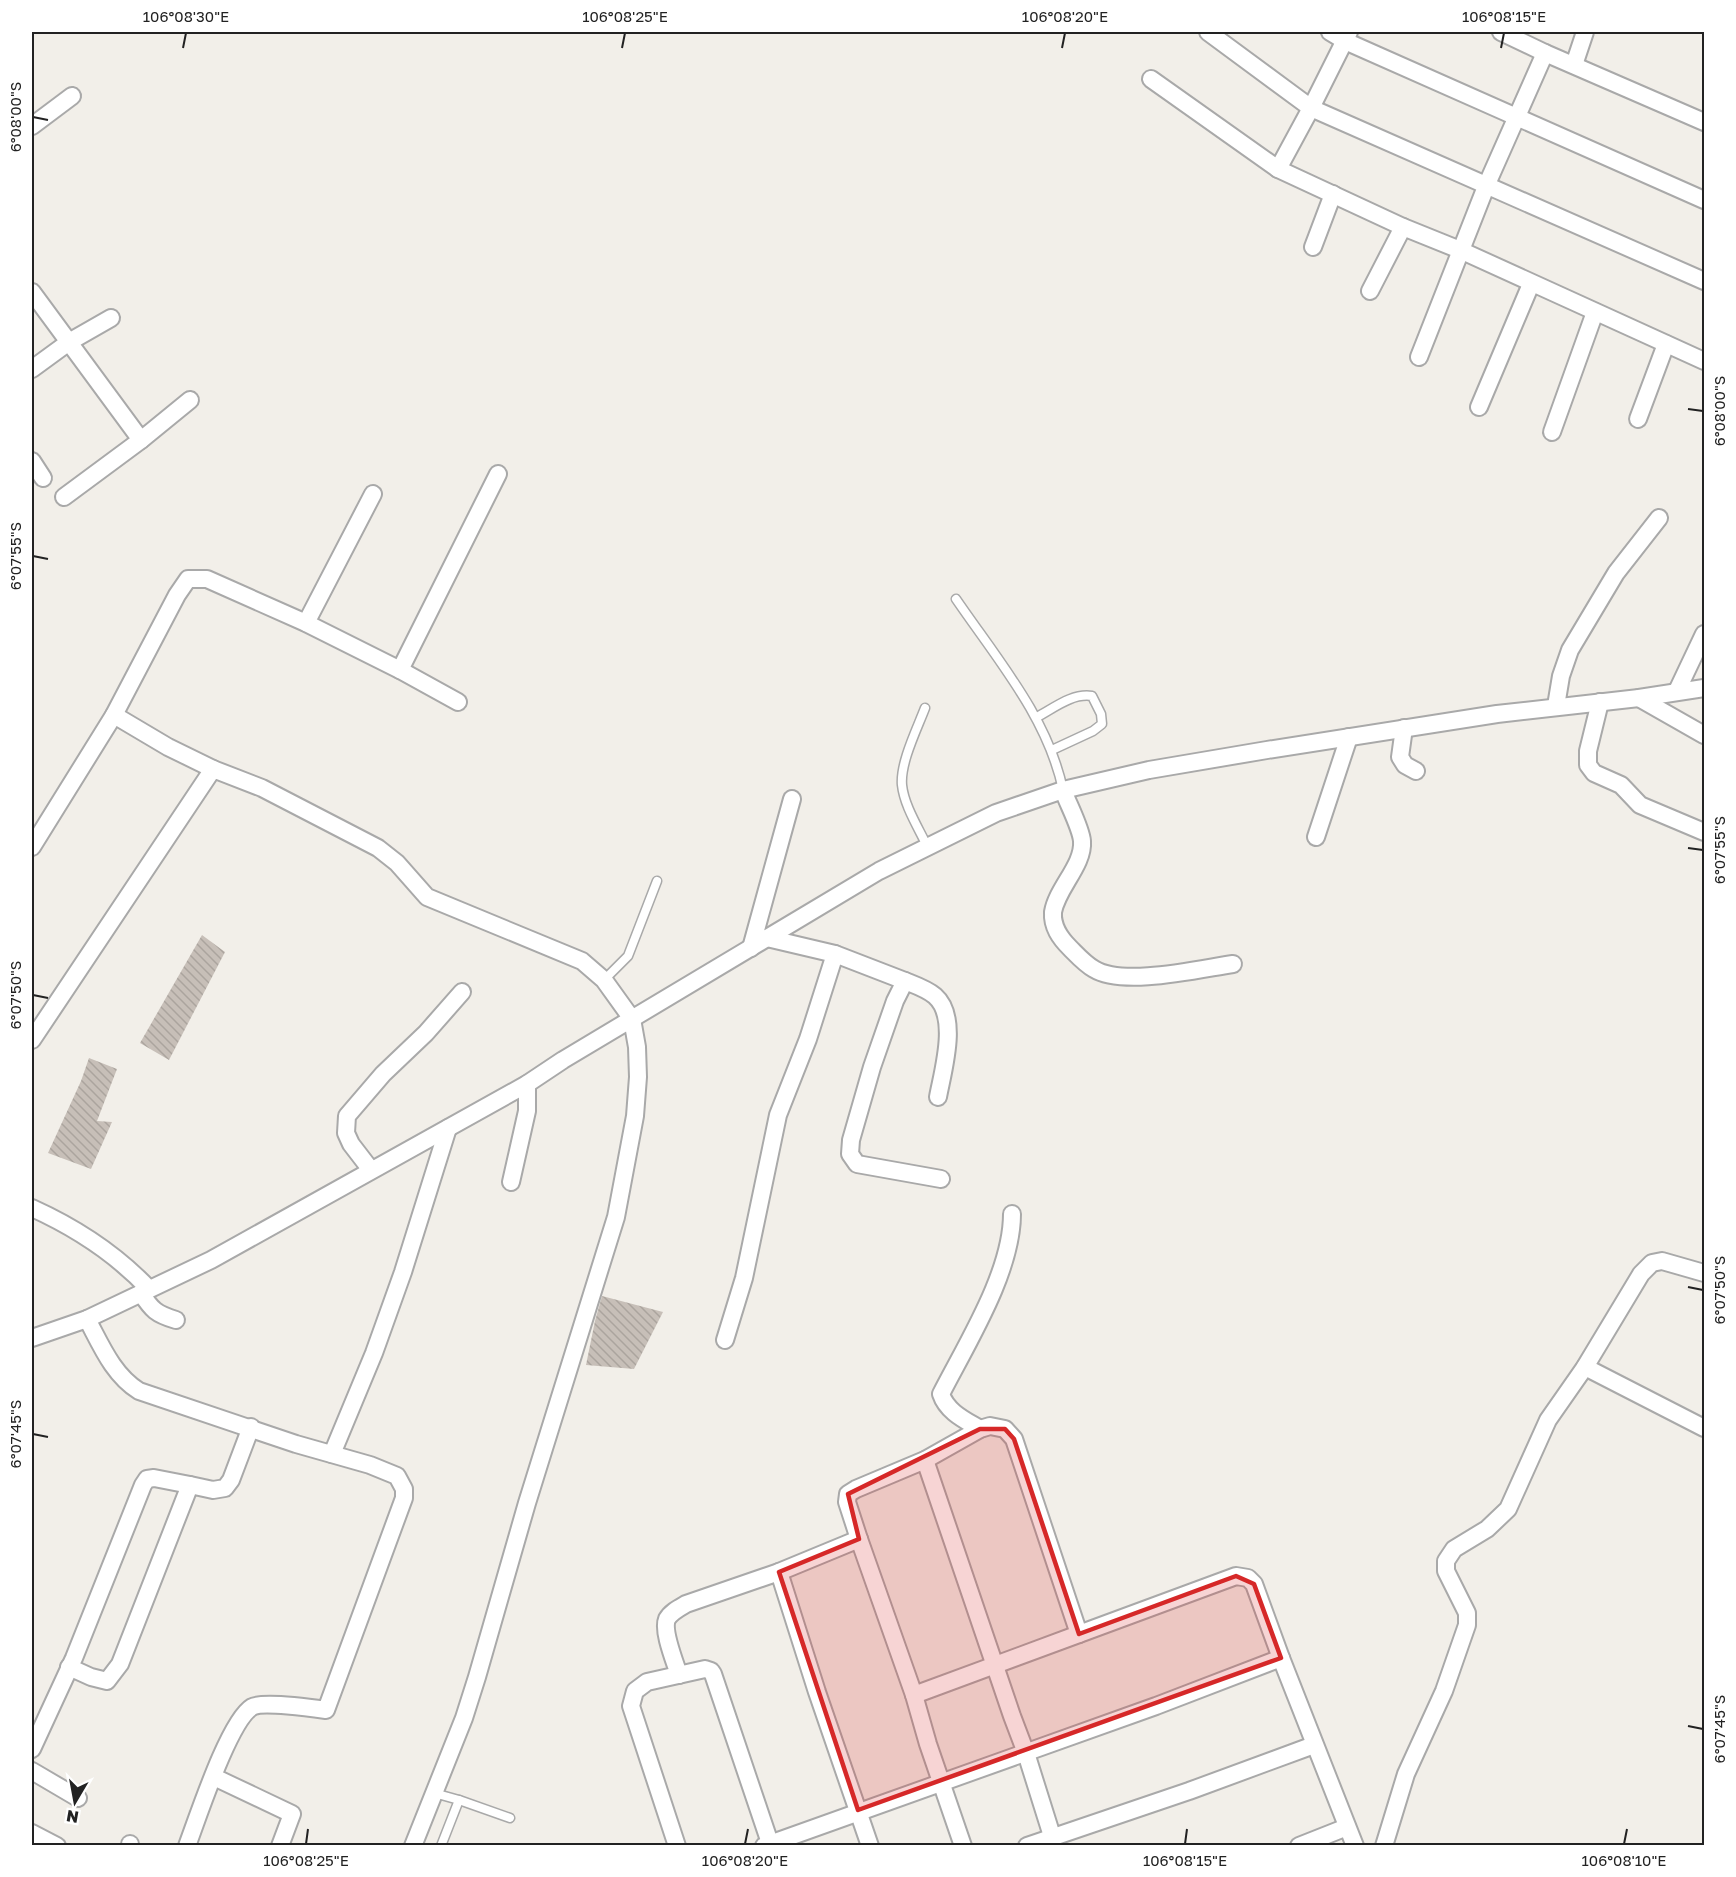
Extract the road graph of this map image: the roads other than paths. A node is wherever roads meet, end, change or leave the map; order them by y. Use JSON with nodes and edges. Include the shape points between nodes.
{"nodes":[{"id":1,"x":1208,"y":32,"type":"edge"},
{"id":2,"x":1330,"y":32,"type":"edge"},
{"id":3,"x":1501,"y":32,"type":"edge"},
{"id":4,"x":1585,"y":32,"type":"edge"},
{"id":5,"x":1347,"y":36,"type":"edge"},
{"id":6,"x":1545,"y":53,"type":"junction"},
{"id":7,"x":1574,"y":65,"type":"junction"},
{"id":8,"x":1151,"y":79,"type":"dead end"},
{"id":9,"x":72,"y":96,"type":"dead end"},
{"id":10,"x":1311,"y":108,"type":"junction"},
{"id":11,"x":1517,"y":117,"type":"junction"},
{"id":12,"x":1704,"y":122,"type":"edge"},
{"id":13,"x":32,"y":126,"type":"edge"},
{"id":14,"x":1278,"y":169,"type":"junction"},
{"id":15,"x":1487,"y":184,"type":"junction"},
{"id":16,"x":1333,"y":194,"type":"junction"},
{"id":17,"x":1704,"y":200,"type":"edge"},
{"id":18,"x":1403,"y":227,"type":"junction"},
{"id":19,"x":1313,"y":247,"type":"dead end"},
{"id":20,"x":1460,"y":250,"type":"junction"},
{"id":21,"x":1704,"y":281,"type":"edge"},
{"id":22,"x":1531,"y":284,"type":"junction"},
{"id":23,"x":1370,"y":291,"type":"dead end"},
{"id":24,"x":32,"y":292,"type":"edge"},
{"id":25,"x":1595,"y":312,"type":"junction"},
{"id":26,"x":111,"y":318,"type":"dead end"},
{"id":27,"x":69,"y":342,"type":"junction"},
{"id":28,"x":1666,"y":344,"type":"junction"},
{"id":29,"x":1419,"y":357,"type":"dead end"},
{"id":30,"x":1704,"y":361,"type":"edge"},
{"id":31,"x":32,"y":369,"type":"edge"},
{"id":32,"x":190,"y":400,"type":"dead end"},
{"id":33,"x":1479,"y":407,"type":"dead end"},
{"id":34,"x":1638,"y":419,"type":"dead end"},
{"id":35,"x":1552,"y":432,"type":"dead end"},
{"id":36,"x":141,"y":440,"type":"junction"},
{"id":37,"x":32,"y":461,"type":"edge"},
{"id":38,"x":498,"y":474,"type":"dead end"},
{"id":39,"x":43,"y":478,"type":"dead end"},
{"id":40,"x":373,"y":494,"type":"dead end"},
{"id":41,"x":64,"y":497,"type":"dead end"},
{"id":42,"x":1659,"y":518,"type":"dead end"},
{"id":43,"x":956,"y":599,"type":"dead end"},
{"id":44,"x":306,"y":623,"type":"junction"},
{"id":45,"x":1704,"y":634,"type":"edge"},
{"id":46,"x":400,"y":669,"type":"junction"},
{"id":47,"x":1704,"y":688,"type":"edge"},
{"id":48,"x":1677,"y":692,"type":"junction"},
{"id":49,"x":1639,"y":698,"type":"junction"},
{"id":50,"x":458,"y":702,"type":"dead end"},
{"id":51,"x":1600,"y":702,"type":"junction"},
{"id":52,"x":1556,"y":706,"type":"junction"},
{"id":53,"x":924,"y":708,"type":"dead end"},
{"id":54,"x":114,"y":715,"type":"junction"},
{"id":55,"x":1036,"y":717,"type":"junction"},
{"id":56,"x":1404,"y":728,"type":"junction"},
{"id":57,"x":1704,"y":735,"type":"edge"},
{"id":58,"x":1349,"y":737,"type":"junction"},
{"id":59,"x":1052,"y":750,"type":"junction"},
{"id":60,"x":213,"y":769,"type":"junction"},
{"id":61,"x":1416,"y":771,"type":"dead end"},
{"id":62,"x":1063,"y":790,"type":"junction"},
{"id":63,"x":792,"y":799,"type":"dead end"},
{"id":64,"x":1704,"y":832,"type":"edge"},
{"id":65,"x":1316,"y":837,"type":"dead end"},
{"id":66,"x":927,"y":846,"type":"junction"},
{"id":67,"x":32,"y":847,"type":"edge"},
{"id":68,"x":657,"y":881,"type":"dead end"},
{"id":69,"x":767,"y":938,"type":"junction"},
{"id":70,"x":751,"y":948,"type":"junction"},
{"id":71,"x":835,"y":954,"type":"junction"},
{"id":72,"x":1233,"y":964,"type":"dead end"},
{"id":73,"x":604,"y":980,"type":"junction"},
{"id":74,"x":905,"y":981,"type":"junction"},
{"id":75,"x":462,"y":992,"type":"dead end"},
{"id":76,"x":632,"y":1019,"type":"junction"},
{"id":77,"x":32,"y":1040,"type":"edge"},
{"id":78,"x":527,"y":1084,"type":"junction"},
{"id":79,"x":938,"y":1097,"type":"dead end"},
{"id":80,"x":448,"y":1128,"type":"junction"},
{"id":81,"x":371,"y":1170,"type":"junction"},
{"id":82,"x":941,"y":1179,"type":"dead end"},
{"id":83,"x":511,"y":1182,"type":"dead end"},
{"id":84,"x":32,"y":1208,"type":"edge"},
{"id":85,"x":1012,"y":1214,"type":"dead end"},
{"id":86,"x":1704,"y":1273,"type":"edge"},
{"id":87,"x":145,"y":1291,"type":"junction"},
{"id":88,"x":87,"y":1319,"type":"junction"},
{"id":89,"x":176,"y":1320,"type":"dead end"},
{"id":90,"x":32,"y":1338,"type":"edge"},
{"id":91,"x":725,"y":1340,"type":"dead end"},
{"id":92,"x":1585,"y":1367,"type":"junction"},
{"id":93,"x":251,"y":1427,"type":"junction"},
{"id":94,"x":1704,"y":1428,"type":"edge"},
{"id":95,"x":980,"y":1429,"type":"junction"},
{"id":96,"x":332,"y":1454,"type":"junction"},
{"id":97,"x":925,"y":1460,"type":"junction"},
{"id":98,"x":190,"y":1485,"type":"junction"},
{"id":99,"x":859,"y":1539,"type":"junction"},
{"id":100,"x":779,"y":1572,"type":"junction"},
{"id":101,"x":1079,"y":1634,"type":"junction"},
{"id":102,"x":1281,"y":1658,"type":"junction"},
{"id":103,"x":994,"y":1664,"type":"junction"},
{"id":104,"x":69,"y":1667,"type":"junction"},
{"id":105,"x":679,"y":1675,"type":"junction"},
{"id":106,"x":914,"y":1695,"type":"junction"},
{"id":107,"x":1314,"y":1745,"type":"junction"},
{"id":108,"x":32,"y":1749,"type":"edge"},
{"id":109,"x":1026,"y":1753,"type":"junction"},
{"id":110,"x":32,"y":1771,"type":"edge"},
{"id":111,"x":214,"y":1777,"type":"junction"},
{"id":112,"x":940,"y":1782,"type":"junction"},
{"id":113,"x":433,"y":1793,"type":"junction"},
{"id":114,"x":78,"y":1798,"type":"dead end"},
{"id":115,"x":459,"y":1800,"type":"junction"},
{"id":116,"x":858,"y":1810,"type":"junction"},
{"id":117,"x":510,"y":1818,"type":"dead end"},
{"id":118,"x":1347,"y":1827,"type":"junction"},
{"id":119,"x":32,"y":1833,"type":"edge"},
{"id":120,"x":1052,"y":1836,"type":"junction"},
{"id":121,"x":57,"y":1845,"type":"edge"},
{"id":122,"x":187,"y":1845,"type":"edge"},
{"id":123,"x":280,"y":1845,"type":"edge"},
{"id":124,"x":414,"y":1845,"type":"edge"},
{"id":125,"x":441,"y":1845,"type":"edge"},
{"id":126,"x":677,"y":1845,"type":"edge"},
{"id":127,"x":768,"y":1845,"type":"edge"},
{"id":128,"x":870,"y":1845,"type":"edge"},
{"id":129,"x":963,"y":1845,"type":"edge"},
{"id":130,"x":1027,"y":1845,"type":"edge"},
{"id":131,"x":1299,"y":1845,"type":"edge"},
{"id":132,"x":1355,"y":1845,"type":"edge"},
{"id":133,"x":1384,"y":1845,"type":"edge"}],
"edges":[{"from":1,"to":10,"type":"street"},
{"from":2,"to":5,"type":"street"},
{"from":3,"to":6,"type":"street"},
{"from":4,"to":7,"type":"street"},
{"from":5,"to":10,"type":"street"},
{"from":5,"to":11,"type":"street"},
{"from":6,"to":7,"type":"street"},
{"from":6,"to":11,"type":"street"},
{"from":7,"to":12,"type":"street"},
{"from":8,"to":14,"type":"street"},
{"from":9,"to":13,"type":"street"},
{"from":10,"to":14,"type":"street"},
{"from":10,"to":15,"type":"street"},
{"from":11,"to":15,"type":"street"},
{"from":11,"to":17,"type":"street"},
{"from":14,"to":16,"type":"street"},
{"from":15,"to":20,"type":"street"},
{"from":15,"to":21,"type":"street"},
{"from":16,"to":18,"type":"street"},
{"from":16,"to":19,"type":"street"},
{"from":18,"to":20,"type":"street"},
{"from":18,"to":23,"type":"street"},
{"from":20,"to":22,"type":"street"},
{"from":20,"to":29,"type":"street"},
{"from":22,"to":25,"type":"street"},
{"from":22,"to":33,"type":"street"},
{"from":24,"to":27,"type":"street"},
{"from":25,"to":28,"type":"street"},
{"from":25,"to":35,"type":"street"},
{"from":26,"to":27,"type":"street"},
{"from":27,"to":31,"type":"street"},
{"from":27,"to":36,"type":"street"},
{"from":28,"to":30,"type":"street"},
{"from":28,"to":34,"type":"street"},
{"from":32,"to":36,"type":"street"},
{"from":36,"to":41,"type":"street"},
{"from":37,"to":39,"type":"street"},
{"from":38,"to":46,"type":"street"},
{"from":40,"to":44,"type":"street"},
{"from":42,"to":52,"type":"street","via":[[1616,573],[1570,650]]},
{"from":43,"to":55,"type":"lane"},
{"from":44,"to":46,"type":"street"},
{"from":44,"to":54,"type":"street","via":[[207,579],[188,579]]},
{"from":45,"to":48,"type":"street"},
{"from":46,"to":50,"type":"street"},
{"from":47,"to":48,"type":"street"},
{"from":48,"to":49,"type":"street"},
{"from":49,"to":51,"type":"street"},
{"from":49,"to":57,"type":"street"},
{"from":51,"to":52,"type":"street"},
{"from":51,"to":64,"type":"street","via":[[1588,751],[1588,765],[1594,773],[1621,785],[1640,805]]},
{"from":52,"to":56,"type":"street"},
{"from":53,"to":66,"type":"lane","via":[[904,766],[902,785]]},
{"from":54,"to":60,"type":"street"},
{"from":54,"to":67,"type":"street"},
{"from":55,"to":59,"type":"lane"},
{"from":55,"to":59,"type":"lane","via":[[1085,694],[1092,696],[1101,714],[1102,724],[1093,731]]},
{"from":56,"to":58,"type":"street"},
{"from":56,"to":61,"type":"street","via":[[1400,757]]},
{"from":58,"to":62,"type":"street","via":[[1149,770]]},
{"from":58,"to":65,"type":"street"},
{"from":59,"to":62,"type":"lane"},
{"from":60,"to":73,"type":"street","via":[[262,788],[378,848],[427,897],[582,961]]},
{"from":60,"to":77,"type":"street"},
{"from":62,"to":66,"type":"street","via":[[996,813]]},
{"from":62,"to":72,"type":"street","via":[[1082,843],[1081,853],[1058,897],[1054,926],[1077,956],[1095,970],[1143,977]]},
{"from":63,"to":70,"type":"street"},
{"from":66,"to":69,"type":"street"},
{"from":68,"to":73,"type":"lane","via":[[628,956]]},
{"from":69,"to":70,"type":"street"},
{"from":69,"to":71,"type":"street"},
{"from":70,"to":76,"type":"street"},
{"from":71,"to":74,"type":"street"},
{"from":71,"to":91,"type":"street","via":[[778,1115],[749,1257]]},
{"from":73,"to":76,"type":"street"},
{"from":74,"to":79,"type":"street","via":[[935,997],[945,1009],[948,1030]]},
{"from":74,"to":82,"type":"street","via":[[872,1067],[850,1154],[856,1164]]},
{"from":75,"to":81,"type":"street","via":[[347,1116],[346,1133]]},
{"from":76,"to":78,"type":"street"},
{"from":76,"to":113,"type":"street","via":[[638,1077],[635,1116],[616,1217],[464,1718]]},
{"from":78,"to":80,"type":"street"},
{"from":78,"to":83,"type":"street","via":[[527,1111]]},
{"from":80,"to":81,"type":"street"},
{"from":80,"to":96,"type":"street","via":[[395,1295]]},
{"from":81,"to":87,"type":"street","via":[[211,1260]]},
{"from":84,"to":87,"type":"street","via":[[92,1241],[138,1277]]},
{"from":85,"to":95,"type":"street","via":[[1010,1243],[998,1278],[941,1394],[944,1404]]},
{"from":86,"to":92,"type":"street","via":[[1662,1261],[1652,1263],[1641,1274]]},
{"from":87,"to":88,"type":"street"},
{"from":87,"to":89,"type":"street","via":[[151,1308]]},
{"from":88,"to":90,"type":"street"},
{"from":88,"to":93,"type":"street","via":[[127,1384]]},
{"from":92,"to":94,"type":"street"},
{"from":92,"to":133,"type":"street","via":[[1548,1420],[1508,1509],[1487,1529],[1454,1549],[1446,1561],[1446,1571],[1467,1613],[1467,1625],[1444,1691],[1406,1774]]},
{"from":93,"to":96,"type":"street"},
{"from":93,"to":98,"type":"street","via":[[225,1488],[213,1490]]},
{"from":95,"to":97,"type":"street"},
{"from":95,"to":101,"type":"street","via":[[1005,1429],[1014,1439]]},
{"from":96,"to":111,"type":"street","via":[[397,1476],[404,1498],[326,1710],[253,1706],[226,1745]]},
{"from":97,"to":99,"type":"street","via":[[848,1494]]},
{"from":97,"to":103,"type":"street"},
{"from":98,"to":104,"type":"street","via":[[147,1479]]},
{"from":98,"to":104,"type":"street","via":[[114,1675],[107,1682]]},
{"from":99,"to":100,"type":"street"},
{"from":99,"to":106,"type":"street"},
{"from":100,"to":105,"type":"street","via":[[686,1604],[672,1613],[666,1621],[666,1631]]},
{"from":100,"to":116,"type":"street"},
{"from":101,"to":102,"type":"street","via":[[1236,1576],[1248,1578],[1254,1584]]},
{"from":101,"to":103,"type":"street"},
{"from":102,"to":107,"type":"street"},
{"from":102,"to":109,"type":"street"},
{"from":103,"to":106,"type":"street"},
{"from":103,"to":109,"type":"street"},
{"from":104,"to":108,"type":"street"},
{"from":105,"to":126,"type":"street","via":[[647,1682],[635,1691],[631,1706]]},
{"from":105,"to":127,"type":"street","via":[[711,1671]]},
{"from":106,"to":112,"type":"street"},
{"from":107,"to":118,"type":"street"},
{"from":107,"to":120,"type":"street"},
{"from":109,"to":112,"type":"street"},
{"from":109,"to":120,"type":"street"},
{"from":110,"to":114,"type":"street"},
{"from":111,"to":122,"type":"street"},
{"from":111,"to":123,"type":"street","via":[[292,1814]]},
{"from":112,"to":116,"type":"street"},
{"from":112,"to":129,"type":"street"},
{"from":113,"to":115,"type":"lane"},
{"from":113,"to":124,"type":"street"},
{"from":115,"to":117,"type":"lane"},
{"from":115,"to":125,"type":"lane"},
{"from":116,"to":127,"type":"street"},
{"from":116,"to":128,"type":"street"},
{"from":118,"to":131,"type":"street"},
{"from":118,"to":132,"type":"street"},
{"from":119,"to":121,"type":"street"},
{"from":120,"to":130,"type":"street"}]}
